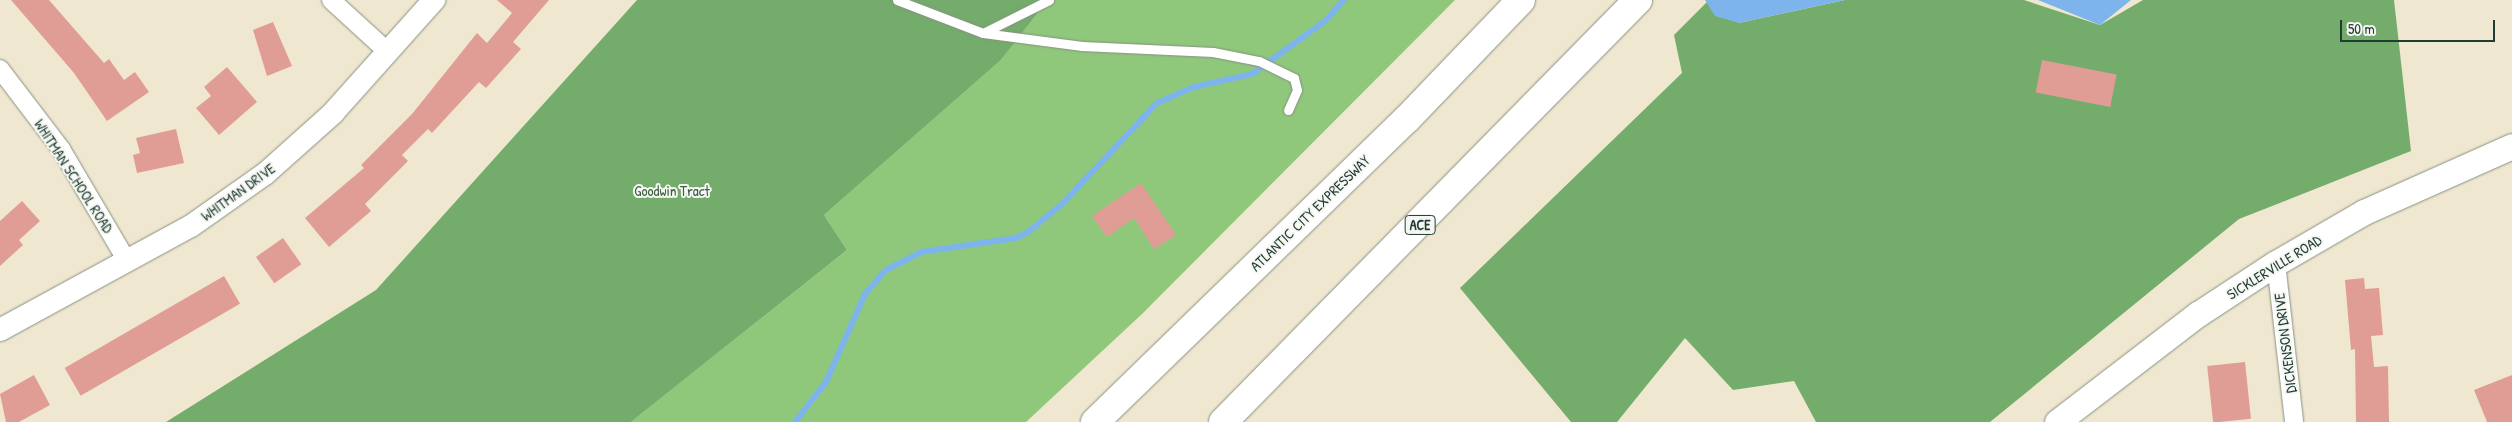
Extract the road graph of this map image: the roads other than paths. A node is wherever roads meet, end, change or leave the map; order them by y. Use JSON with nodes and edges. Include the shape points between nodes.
{"nodes":[{"id":1,"x":331,"y":0,"type":"edge"},
{"id":2,"x":434,"y":0,"type":"edge"},
{"id":3,"x":898,"y":0,"type":"edge"},
{"id":4,"x":1049,"y":0,"type":"edge"},
{"id":5,"x":1521,"y":0,"type":"edge"},
{"id":6,"x":1638,"y":0,"type":"edge"},
{"id":7,"x":984,"y":33,"type":"junction"},
{"id":8,"x":388,"y":52,"type":"junction"},
{"id":9,"x":0,"y":69,"type":"edge"},
{"id":10,"x":1288,"y":110,"type":"dead end"},
{"id":11,"x":2512,"y":146,"type":"edge"},
{"id":12,"x":127,"y":261,"type":"junction"},
{"id":13,"x":2276,"y":263,"type":"junction"},
{"id":14,"x":0,"y":330,"type":"edge"},
{"id":15,"x":1095,"y":422,"type":"edge"},
{"id":16,"x":1222,"y":422,"type":"edge"},
{"id":17,"x":2057,"y":422,"type":"edge"},
{"id":18,"x":2294,"y":422,"type":"edge"}],
"edges":[{"from":1,"to":8,"type":"street"},
{"from":2,"to":8,"type":"street","name":"WHITMAN DRIVE"},
{"from":3,"to":7,"type":"lane"},
{"from":4,"to":7,"type":"lane"},
{"from":5,"to":15,"type":"highway","name":"ATLANTIC CITY EXPRESSWAY","via":[[1406,120]]},
{"from":6,"to":16,"type":"highway","number":"ACE"},
{"from":7,"to":10,"type":"lane","via":[[1082,46],[1213,52],[1259,61],[1294,78],[1297,90]]},
{"from":8,"to":12,"type":"street","name":"WHITMAN DRIVE","via":[[333,113],[266,173],[215,211]]},
{"from":9,"to":12,"type":"street","name":"WHITMAN SCHOOL ROAD","via":[[61,149]]},
{"from":11,"to":13,"type":"main road","name":"SICKLERVILLE ROAD","via":[[2364,212]]},
{"from":12,"to":14,"type":"street","name":"WHITMAN DRIVE"},
{"from":13,"to":17,"type":"main road","name":"SICKLERVILLE ROAD","via":[[2198,314]]},
{"from":13,"to":18,"type":"street","name":"DICKENSON DRIVE"}]}
